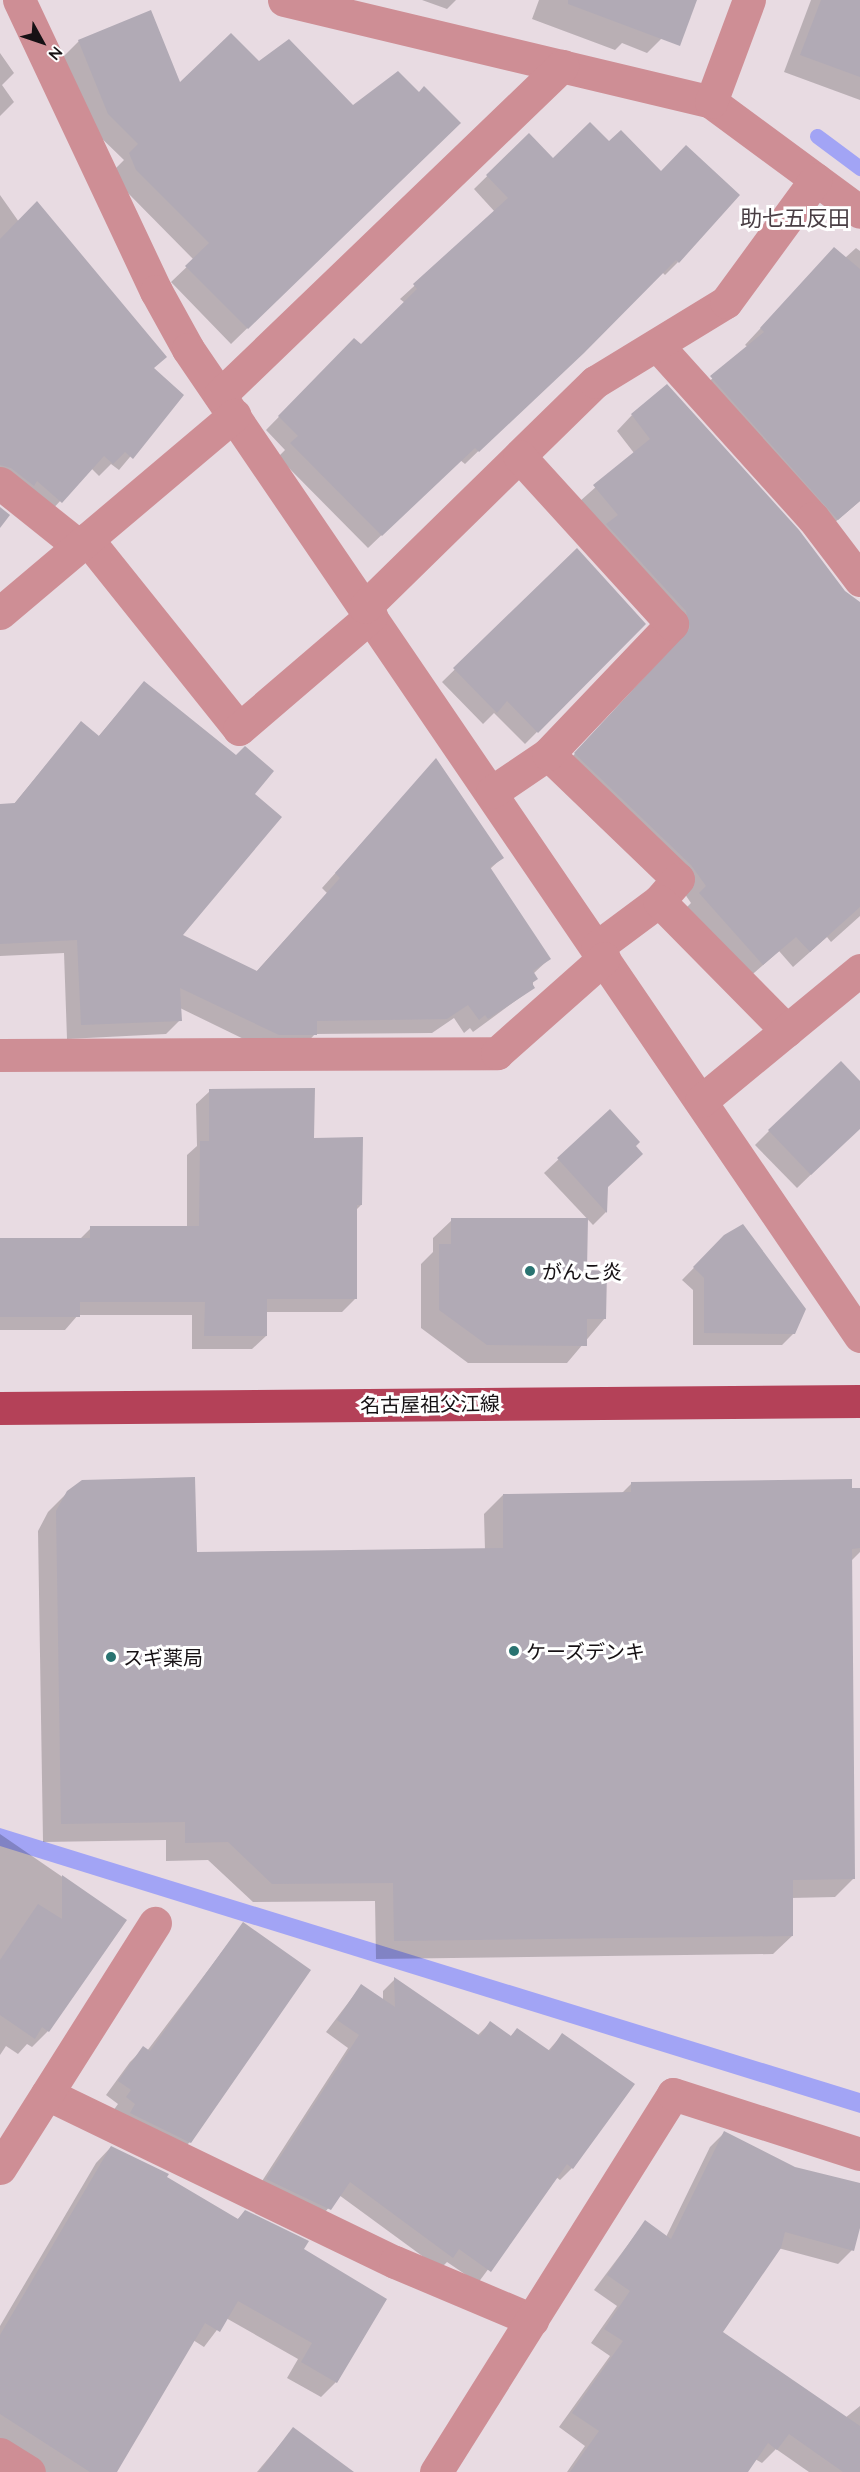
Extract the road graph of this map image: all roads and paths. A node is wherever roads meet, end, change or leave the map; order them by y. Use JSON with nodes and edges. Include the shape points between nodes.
{"nodes":[{"id":1,"x":19,"y":0,"type":"edge"},
{"id":2,"x":749,"y":0,"type":"edge"},
{"id":3,"x":305,"y":2,"type":"edge"},
{"id":4,"x":562,"y":66,"type":"junction"},
{"id":5,"x":711,"y":102,"type":"junction"},
{"id":6,"x":816,"y":179,"type":"junction"},
{"id":7,"x":860,"y":212,"type":"edge"},
{"id":8,"x":657,"y":345,"type":"junction"},
{"id":9,"x":227,"y":405,"type":"junction"},
{"id":10,"x":519,"y":456,"type":"junction"},
{"id":11,"x":0,"y":483,"type":"edge"},
{"id":12,"x":83,"y":543,"type":"junction"},
{"id":13,"x":854,"y":561,"type":"edge"},
{"id":14,"x":368,"y":612,"type":"junction"},
{"id":15,"x":0,"y":613,"type":"edge"},
{"id":16,"x":548,"y":754,"type":"junction"},
{"id":17,"x":492,"y":792,"type":"junction"},
{"id":18,"x":659,"y":900,"type":"junction"},
{"id":19,"x":601,"y":953,"type":"junction"},
{"id":20,"x":860,"y":970,"type":"edge"},
{"id":21,"x":787,"y":1030,"type":"junction"},
{"id":22,"x":0,"y":1055,"type":"edge"},
{"id":23,"x":701,"y":1101,"type":"junction"},
{"id":24,"x":860,"y":1336,"type":"edge"},
{"id":25,"x":860,"y":1401,"type":"edge"},
{"id":26,"x":0,"y":1408,"type":"edge"},
{"id":27,"x":155,"y":1923,"type":"dead end"},
{"id":28,"x":47,"y":2094,"type":"junction"},
{"id":29,"x":860,"y":2154,"type":"edge"},
{"id":30,"x":0,"y":2168,"type":"edge"},
{"id":31,"x":532,"y":2320,"type":"junction"},
{"id":32,"x":0,"y":2454,"type":"edge"},
{"id":33,"x":28,"y":2472,"type":"edge"},
{"id":34,"x":436,"y":2472,"type":"edge"}],
"edges":[{"from":1,"to":9,"type":"street","via":[[156,291],[188,349]]},
{"from":2,"to":5,"type":"street"},
{"from":3,"to":4,"type":"street"},
{"from":4,"to":5,"type":"street"},
{"from":4,"to":9,"type":"street"},
{"from":5,"to":6,"type":"street"},
{"from":6,"to":7,"type":"street"},
{"from":6,"to":8,"type":"street","via":[[726,302]]},
{"from":8,"to":10,"type":"street","via":[[595,382]]},
{"from":8,"to":13,"type":"street"},
{"from":9,"to":12,"type":"street"},
{"from":9,"to":14,"type":"street"},
{"from":10,"to":14,"type":"street"},
{"from":10,"to":16,"type":"street","via":[[672,624]]},
{"from":11,"to":12,"type":"street"},
{"from":12,"to":14,"type":"street","via":[[238,729]]},
{"from":12,"to":15,"type":"street"},
{"from":14,"to":17,"type":"street"},
{"from":16,"to":17,"type":"street"},
{"from":16,"to":18,"type":"street","via":[[678,879]]},
{"from":17,"to":19,"type":"street"},
{"from":18,"to":19,"type":"street"},
{"from":18,"to":21,"type":"street"},
{"from":19,"to":22,"type":"street","via":[[497,1053]]},
{"from":19,"to":23,"type":"street"},
{"from":20,"to":21,"type":"street"},
{"from":21,"to":23,"type":"street"},
{"from":23,"to":24,"type":"street"},
{"from":25,"to":26,"type":"main road","name":"名古屋祖父江線"},
{"from":27,"to":28,"type":"street"},
{"from":28,"to":30,"type":"street"},
{"from":28,"to":31,"type":"street","via":[[395,2262]]},
{"from":29,"to":31,"type":"street","via":[[673,2094]]},
{"from":31,"to":34,"type":"street"},
{"from":32,"to":33,"type":"street"}]}
